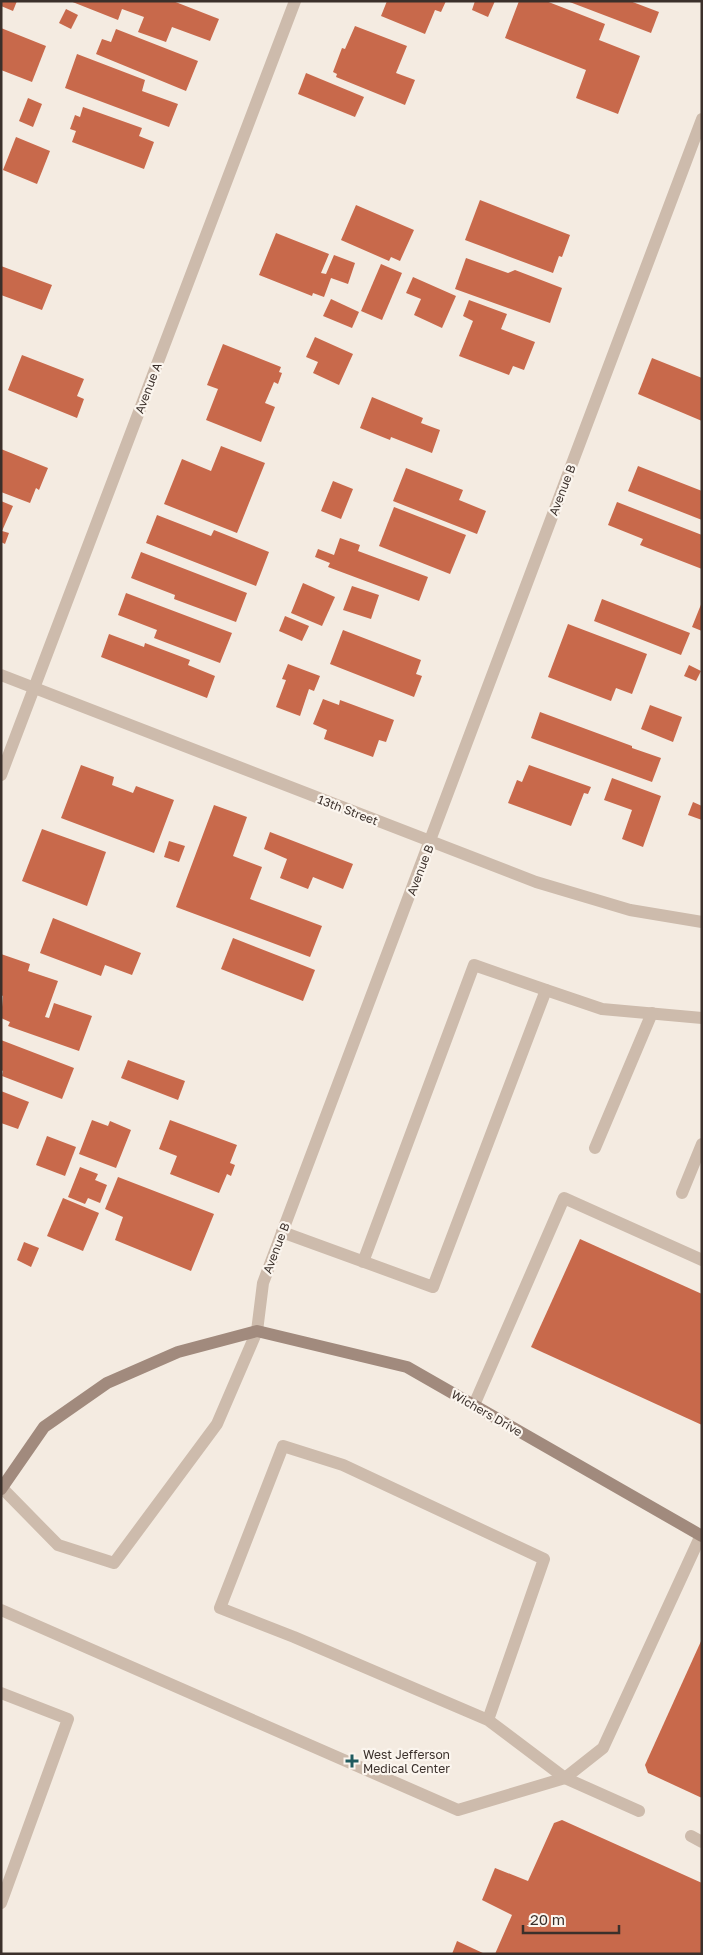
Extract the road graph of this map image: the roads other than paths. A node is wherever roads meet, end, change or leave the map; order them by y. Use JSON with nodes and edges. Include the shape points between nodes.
{"nodes":[{"id":1,"x":295,"y":1,"type":"edge"},
{"id":2,"x":702,"y":119,"type":"edge"},
{"id":3,"x":1,"y":675,"type":"edge"},
{"id":4,"x":35,"y":688,"type":"junction"},
{"id":5,"x":1,"y":775,"type":"edge"},
{"id":6,"x":431,"y":842,"type":"junction"},
{"id":7,"x":702,"y":922,"type":"edge"},
{"id":8,"x":546,"y":990,"type":"junction"},
{"id":9,"x":652,"y":1013,"type":"junction"},
{"id":10,"x":702,"y":1018,"type":"edge"},
{"id":11,"x":702,"y":1144,"type":"edge"},
{"id":12,"x":595,"y":1148,"type":"dead end"},
{"id":13,"x":682,"y":1193,"type":"dead end"},
{"id":14,"x":282,"y":1232,"type":"junction"},
{"id":15,"x":702,"y":1260,"type":"edge"},
{"id":16,"x":363,"y":1262,"type":"junction"},
{"id":17,"x":257,"y":1331,"type":"junction"},
{"id":18,"x":474,"y":1405,"type":"junction"},
{"id":19,"x":2,"y":1488,"type":"edge"},
{"id":20,"x":701,"y":1536,"type":"edge"},
{"id":21,"x":1,"y":1610,"type":"edge"},
{"id":22,"x":1,"y":1693,"type":"edge"},
{"id":23,"x":488,"y":1720,"type":"junction"},
{"id":24,"x":565,"y":1778,"type":"junction"},
{"id":25,"x":639,"y":1811,"type":"dead end"},
{"id":26,"x":1,"y":1903,"type":"edge"}],
"edges":[{"from":1,"to":4,"type":"street","name":"Avenue A"},
{"from":2,"to":6,"type":"street","name":"Avenue B"},
{"from":3,"to":4,"type":"street","name":"13th Street"},
{"from":4,"to":5,"type":"street","name":"Avenue A"},
{"from":4,"to":6,"type":"street","name":"13th Street"},
{"from":6,"to":7,"type":"street","name":"13th Street","via":[[564,891],[630,910]]},
{"from":6,"to":14,"type":"street","name":"Avenue B"},
{"from":8,"to":9,"type":"street","via":[[602,1009]]},
{"from":8,"to":16,"type":"street","via":[[433,1287]]},
{"from":8,"to":16,"type":"street","via":[[474,965]]},
{"from":9,"to":10,"type":"street"},
{"from":9,"to":12,"type":"street"},
{"from":11,"to":13,"type":"street"},
{"from":14,"to":16,"type":"street"},
{"from":14,"to":17,"type":"street","name":"Avenue B","via":[[263,1283]]},
{"from":15,"to":18,"type":"street","via":[[564,1198]]},
{"from":17,"to":18,"type":"street","name":"Wichers Drive","via":[[407,1366]]},
{"from":17,"to":19,"type":"street","via":[[178,1352],[106,1383],[44,1427]]},
{"from":17,"to":19,"type":"street","name":"Avenue B","via":[[217,1424],[114,1564],[58,1545]]},
{"from":18,"to":20,"type":"street","name":"Wichers Drive"},
{"from":20,"to":24,"type":"street","via":[[603,1748]]},
{"from":21,"to":24,"type":"street","via":[[458,1810]]},
{"from":22,"to":26,"type":"street","via":[[68,1719]]},
{"from":23,"to":23,"type":"street","via":[[220,1608],[283,1446],[343,1465],[544,1559]]},
{"from":23,"to":24,"type":"street"},
{"from":24,"to":25,"type":"street"}]}
